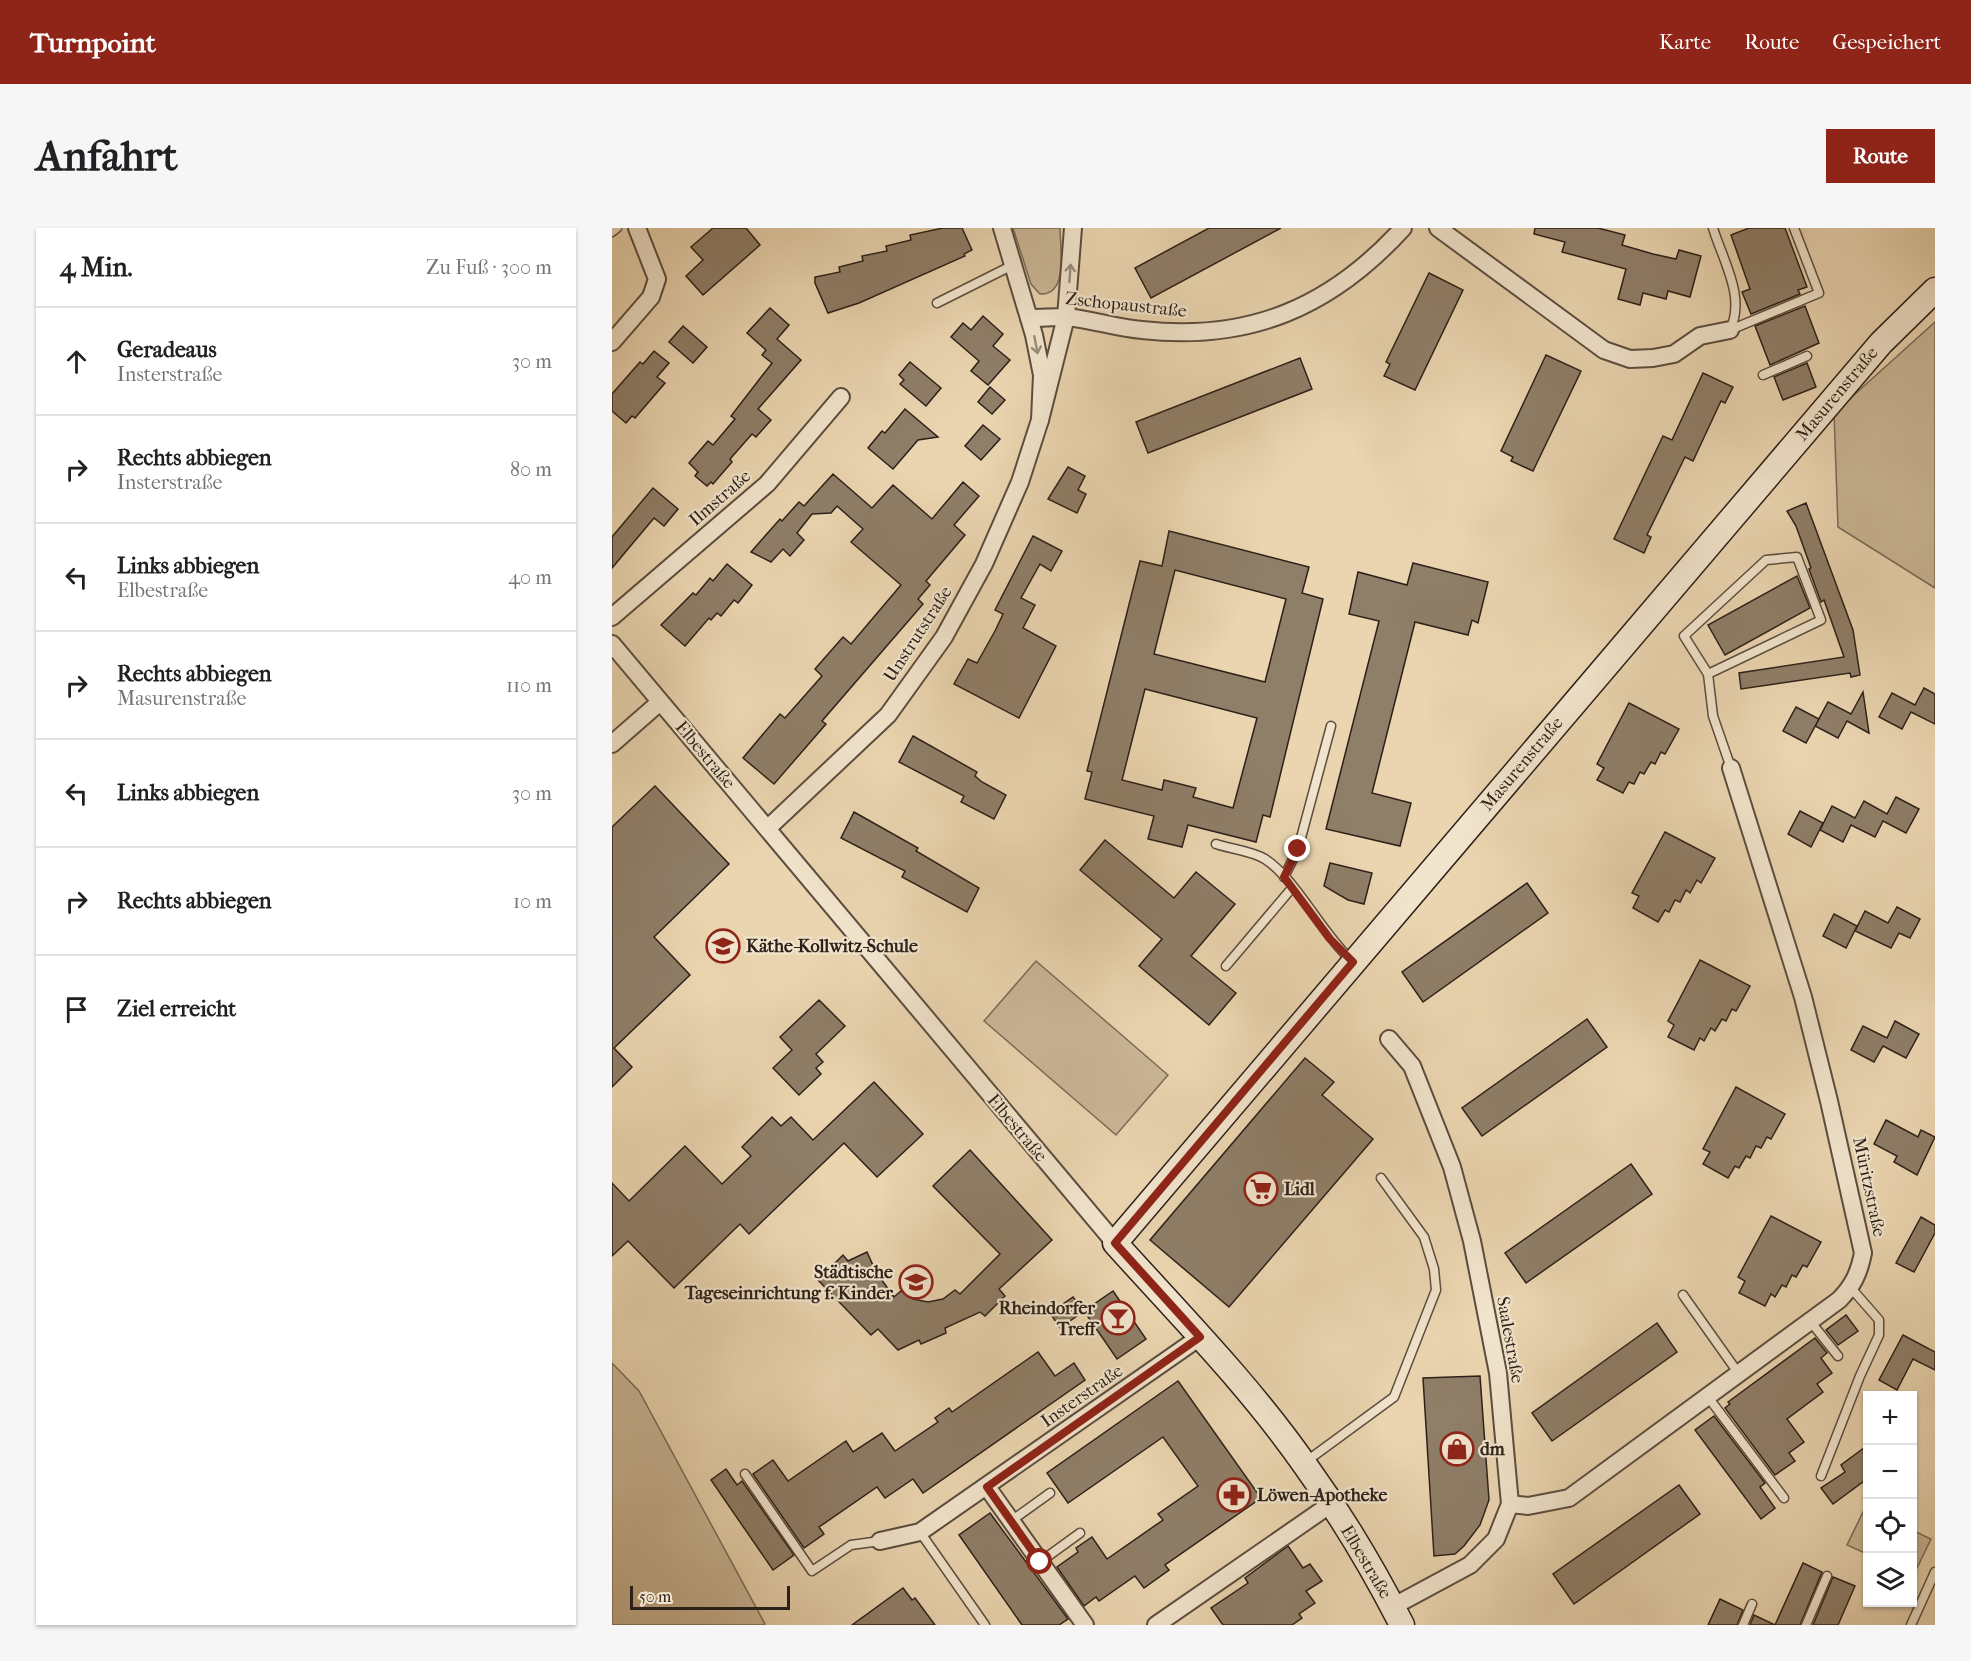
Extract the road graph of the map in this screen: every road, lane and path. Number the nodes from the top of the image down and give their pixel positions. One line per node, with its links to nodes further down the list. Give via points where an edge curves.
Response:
1 (617, 228): 9 (lane)
2 (637, 228): 16 (street, via 657,279 651,297)
3 (1002, 228): 10 (street, Unstrutstraße)
4 (1403, 228): 13 (street, Zschopaustraße, via 1378,255 1304,308 1262,322 1214,332 1175,332 1143,331)
5 (1438, 228): 15 (street, via 1604,350 1621,356 1630,359 1674,354 1701,336)
6 (1713, 228): 15 (lane, via 1733,280 1737,317)
7 (1794, 228): 15 (lane, via 1819,293)
8 (1075, 229): 13 (street, Unstrutstraße, one-way to 8)
9 (612, 232)
10 (1014, 265): 12 (lane); 14 (street, Unstrutstraße)
11 (1935, 290): 32 (main road, Masurenstraße, via 1881,343)
12 (937, 303)
13 (1066, 317): 14 (street, Zschopaustraße); 20 (street, Unstrutstraße)
14 (1029, 318): 20 (street, Unstrutstraße, one-way to 20, via 1042,375)
15 (1730, 330)
16 (612, 342)
17 (1807, 356): 18 (lane)
18 (1762, 375)
19 (841, 398): 21 (street, Ilmstraße, via 767,484)
20 (1040, 420): 28 (street, Unstrutstraße, via 1020,482 984,564 944,637 888,715)
21 (612, 617)
22 (612, 644): 24 (street, Elbestraße)
23 (1708, 674): 23 (lane, via 1684,636 1766,560 1797,557 1821,620); 27 (lane, via 1713,716)
24 (660, 702): 26 (street); 28 (street, Elbestraße)
25 (1331, 726): 30 (lane, via 1298,849)
26 (612, 744)
27 (1731, 768): 37 (street, Müritzstraße, via 1803,997 1852,1197 1863,1253)
28 (768, 828): 36 (street, Elbestraße)
29 (1216, 844): 30 (lane, via 1262,858)
30 (1284, 877): 31 (lane)
31 (1292, 888): 32 (lane, via 1330,939); 33 (lane)
32 (1353, 962): 36 (main road, Masurenstraße)
33 (1226, 966)
34 (1389, 1039): 51 (street, Saalestraße, via 1412,1066 1452,1167 1472,1241 1497,1373)
35 (1381, 1178): 44 (lane, via 1424,1237 1436,1290 1394,1397)
36 (1115, 1243): 40 (main road, Elbestraße)
37 (1851, 1288): 39 (street); 46 (lane, via 1879,1320 1879,1335)
38 (1683, 1295): 42 (lane)
39 (1810, 1321): 41 (lane); 42 (street)
40 (1200, 1337): 44 (main road, Elbestraße); 47 (street, Insterstraße)
41 (1838, 1356)
42 (1739, 1374): 43 (street)
43 (1708, 1396): 49 (lane); 51 (street, via 1569,1498 1528,1506)
44 (1304, 1463): 50 (main road, Elbestraße)
45 (745, 1474): 55 (lane, via 812,1571 851,1545)
46 (1821, 1476)
47 (987, 1487): 52 (street); 53 (street, Insterstraße)
48 (1050, 1493): 52 (lane)
49 (1784, 1498)
50 (1331, 1504): 60 (main road, Elbestraße); 63 (street)
51 (1510, 1504): 60 (street, Saalestraße, via 1496,1539 1470,1565)
52 (1011, 1521): 56 (street)
53 (920, 1532): 55 (street, Insterstraße); 61 (lane)
54 (1080, 1533): 56 (lane)
55 (880, 1541)
56 (1040, 1562): 62 (street)
57 (1935, 1572): 66 (lane)
58 (1827, 1576): 65 (lane)
59 (1752, 1604): 64 (lane)
60 (1399, 1620)
61 (985, 1625)
62 (1085, 1625)
63 (1156, 1625)
64 (1743, 1625)
65 (1806, 1625)
66 (1911, 1625)

